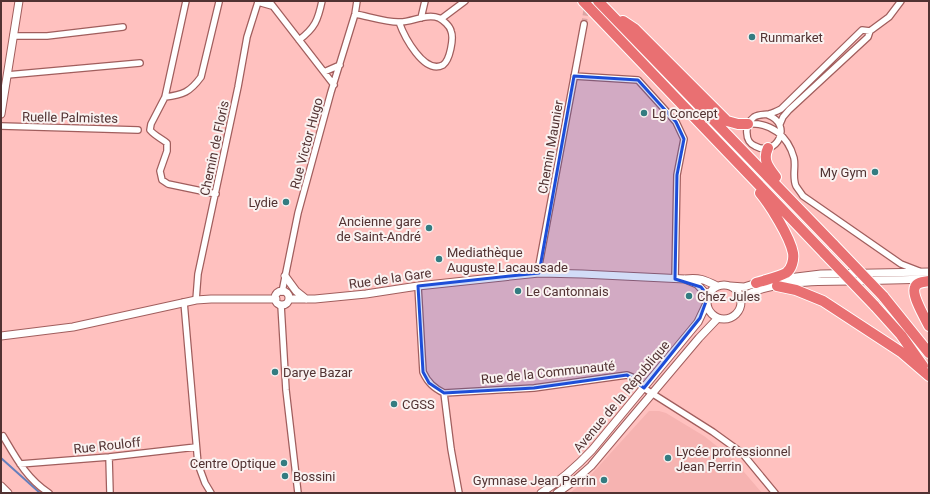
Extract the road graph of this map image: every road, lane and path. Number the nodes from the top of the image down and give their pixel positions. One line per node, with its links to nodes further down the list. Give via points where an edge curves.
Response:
1 (19, 1): 21 (main road)
2 (186, 1): 30 (street)
3 (258, 1): 12 (street); 40 (street, Chemin de Floris, via 247,36)
4 (322, 1): 22 (street, via 314,26)
5 (357, 1): 14 (street, Rue Victor Hugo)
6 (425, 1): 15 (street)
7 (465, 1): 16 (street)
8 (583, 1): 36 (highway)
9 (598, 1): 13 (highway)
10 (901, 1): 20 (street, via 889,16)
11 (219, 2): 30 (street, via 201,77 187,92)
12 (270, 3): 22 (street)
13 (606, 9): 33 (highway, via 635,29 727,121); 41 (highway)
14 (355, 14): 17 (street); 24 (street, Rue Victor Hugo)
15 (421, 18): 16 (street); 17 (street)
16 (441, 19): 17 (street, via 451,30 452,37 448,59 438,66 420,60)
17 (399, 22)
18 (584, 24): 27 (street, Chemin Maunier)
19 (123, 27): 21 (street, via 47,36)
20 (870, 31): 32 (street, via 862,30 780,109); 34 (street, via 868,37 789,110)
21 (13, 36): 26 (main road)
22 (299, 40): 25 (street)
23 (140, 63): 26 (street)
24 (340, 65): 25 (street); 28 (street, Rue Victor Hugo)
25 (324, 72): 28 (street)
26 (7, 75): 29 (main road)
27 (574, 76): 43 (street, Chemin Maunier); 45 (street, via 638,80 676,122 684,139 677,175)
28 (334, 85): 44 (street, Rue Victor Hugo, via 298,213)
29 (2, 97): 31 (main road)
30 (165, 97): 40 (street, via 150,130 154,136 166,143 160,171 162,180 168,184)
31 (1, 114)
32 (768, 115): 33 (street, via 758,115); 34 (street)
33 (748, 124): 38 (street, via 766,125); 39 (street, via 747,135 752,145 757,148)
34 (780, 124): 38 (street)
35 (1, 126): 37 (street, Ruelle Palmistes)
36 (705, 129): 48 (highway, via 763,196 790,243 793,253 792,264 786,273); 65 (highway, bridge, via 874,305 901,335)
37 (138, 130)
38 (781, 135): 39 (street, via 776,144); 42 (street, via 790,147 794,159 794,179 803,196 901,264)
39 (768, 148): 41 (highway, via 765,161 769,168)
40 (216, 194): 57 (street, Chemin de Floris, via 198,274)
41 (814, 224): 64 (highway, bridge, via 883,296)
42 (926, 272): 48 (main road, via 810,275)
43 (539, 274): 45 (main road, Rue de la Gare); 49 (main road, Rue de la Gare)
44 (285, 276): 53 (street, Rue Victor Hugo); 56 (main road)
45 (675, 279): 46 (main road, Rue de la Gare)
46 (685, 279): 50 (main road, Rue de la Gare, via 704,280); 58 (main road, via 697,284)
47 (929, 280): 52 (main road, via 823,282); 62 (highway, via 918,284 914,291)
48 (756, 283): 51 (main road)
49 (418, 286): 56 (main road, Rue de la Gare); 67 (street, via 423,372 435,388)
50 (717, 286): 51 (main road); 58 (main road)
51 (730, 286): 54 (main road, via 737,291)
52 (777, 286): 54 (main road); 65 (highway, via 796,290 822,301 901,352)
53 (282, 292): 55 (main road, via 287,294); 60 (main road, via 278,294)
54 (740, 298): 61 (main road, via 740,306 733,316 726,319)
55 (289, 299): 56 (main road, Rue de la Gare); 60 (main road, via 287,303)
56 (306, 299)
57 (196, 300): 59 (main road); 60 (main road)
58 (707, 300): 61 (main road, via 709,311); 66 (main road, Avenue de la République, via 698,322)
59 (184, 302): 63 (main road, via 73,327); 70 (street)
60 (278, 302): 78 (street)
61 (718, 318): 68 (main road, Avenue de la République)
62 (929, 326)
63 (1, 336)
64 (929, 353)
65 (929, 375)
66 (644, 388): 67 (street, Rue de la Communauté, via 627,375 534,388); 68 (street, Rue de la Communauté); 80 (main road, Avenue de la République, via 592,450 561,480)
67 (444, 393): 79 (street)
68 (653, 393): 81 (main road, Avenue de la République, via 590,466); 82 (street, Rue de la Communauté, via 742,453)
69 (3, 436): 72 (street)
70 (196, 447): 71 (street, Rue Rouloff); 77 (street, via 204,483)
71 (109, 457): 72 (street, Rue Rouloff); 76 (street)
72 (20, 464): 75 (street, via 33,481)
73 (1, 486): 74 (main road)
74 (8, 493)
75 (49, 493)
76 (110, 493)
77 (211, 493)
78 (298, 493)
79 (459, 493)
80 (540, 493)
81 (557, 493)
82 (775, 493)

